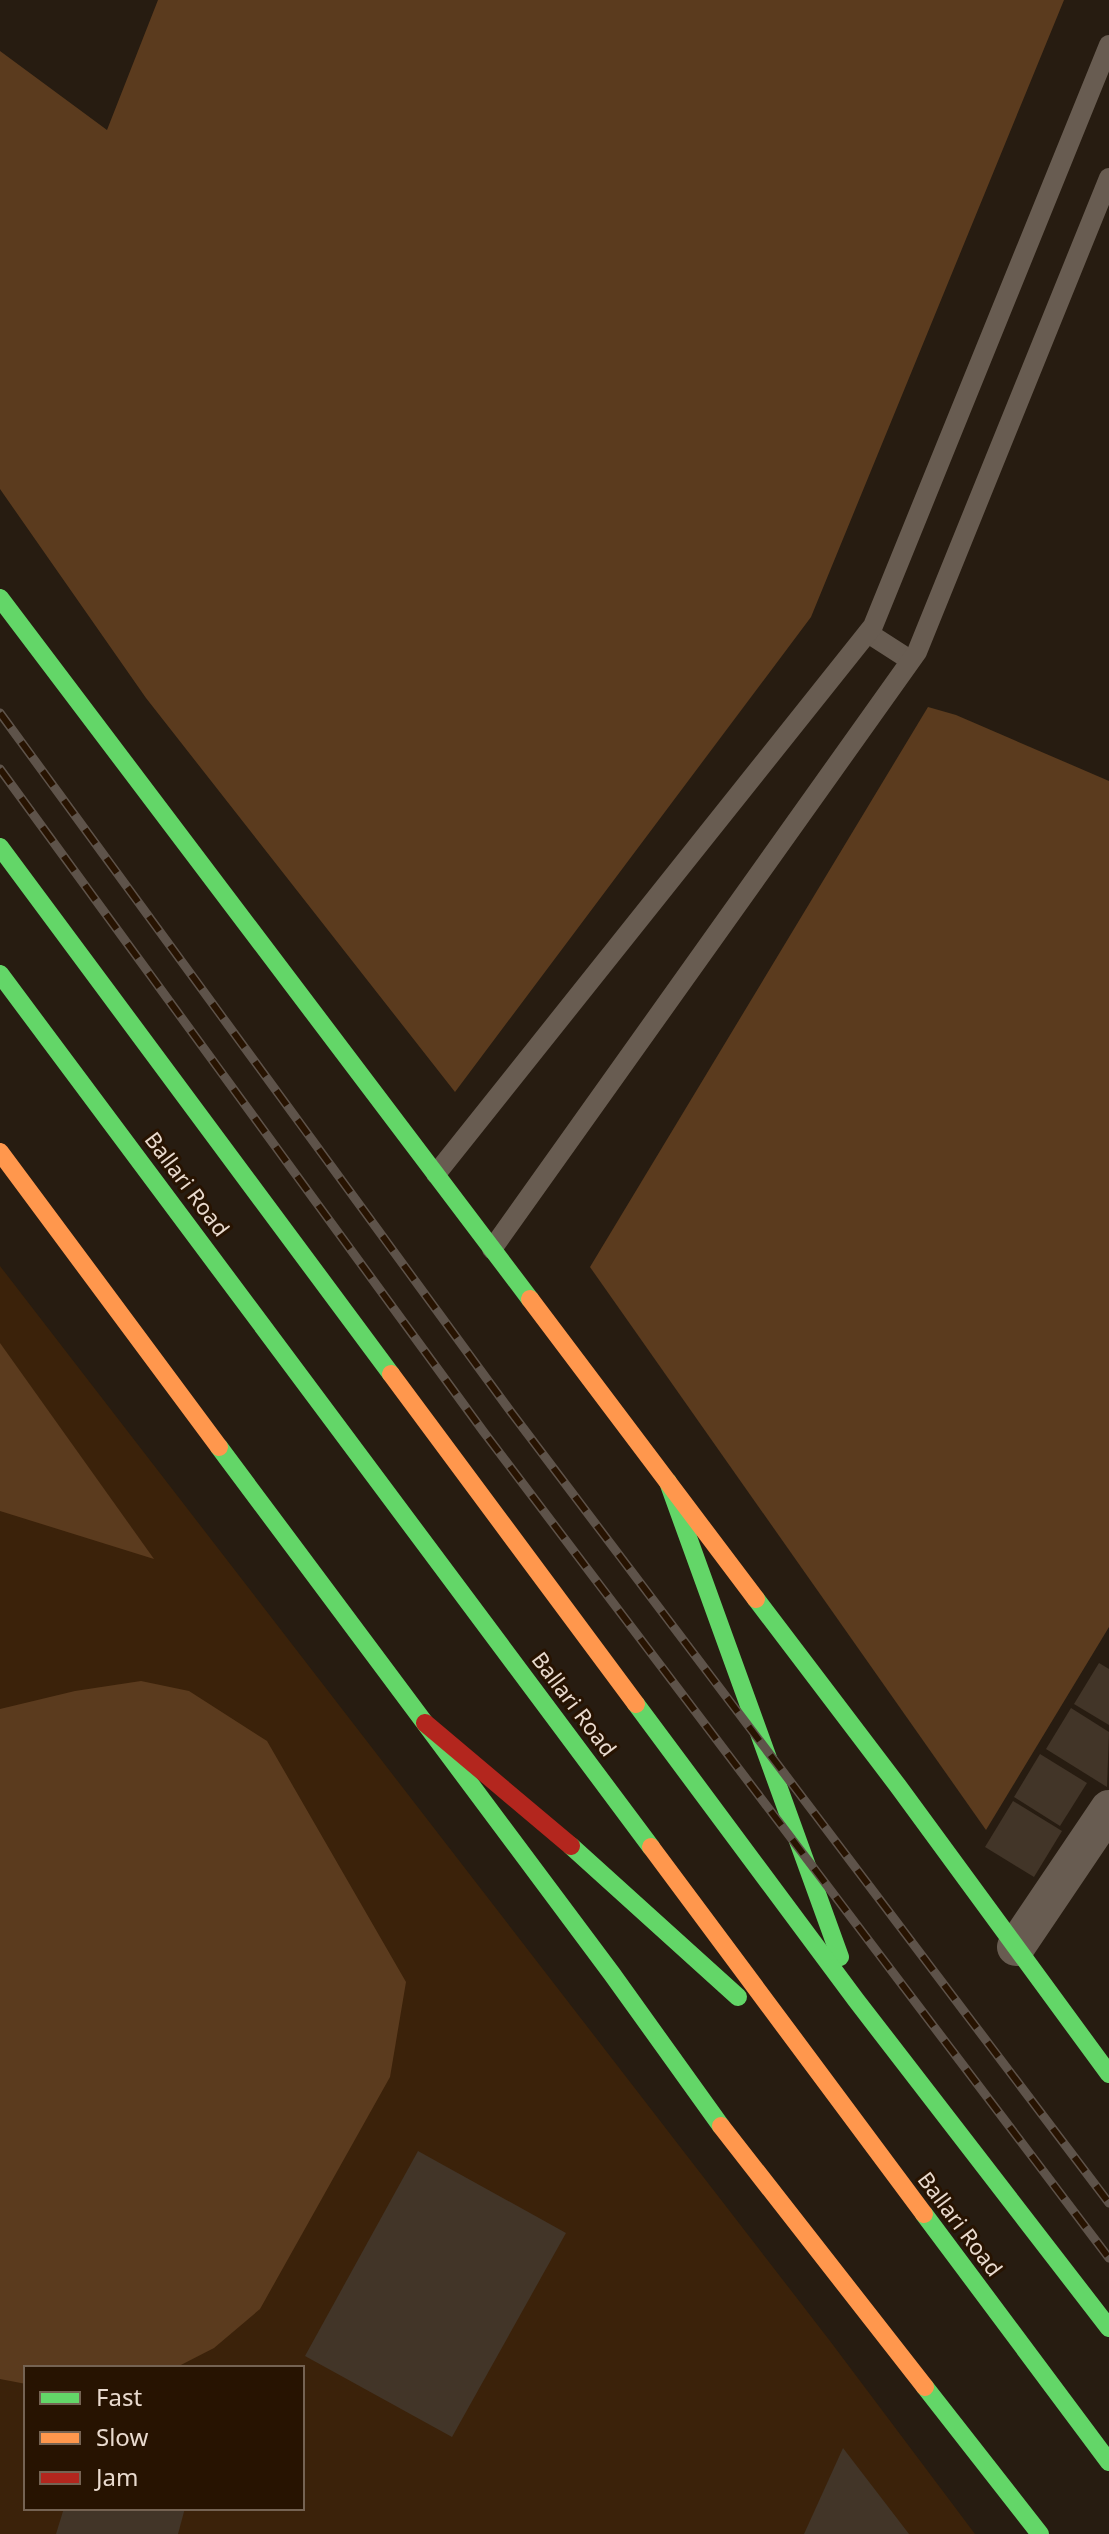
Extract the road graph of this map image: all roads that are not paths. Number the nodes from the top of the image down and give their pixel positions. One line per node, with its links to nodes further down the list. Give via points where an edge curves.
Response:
1 (1109, 45): 4 (lane)
2 (1109, 178): 5 (lane)
3 (0, 598): 9 (main road)
4 (868, 633): 5 (lane); 9 (lane)
5 (910, 660): 10 (lane)
6 (0, 847): 15 (main road)
7 (0, 974): 16 (main road, Ballari Road)
8 (0, 1152): 12 (main road)
9 (436, 1174): 10 (main road)
10 (492, 1249): 11 (main road)
11 (668, 1482): 14 (main road); 15 (main road)
12 (425, 1723): 16 (main road, via 567,1842); 20 (main road, via 730,2139)
13 (1109, 1809): 14 (street)
14 (1016, 1947): 17 (main road)
15 (856, 2000): 18 (main road)
16 (813, 2066): 19 (main road, Ballari Road)
17 (1109, 2074)
18 (1109, 2328)
19 (1109, 2462)
20 (1040, 2534)

